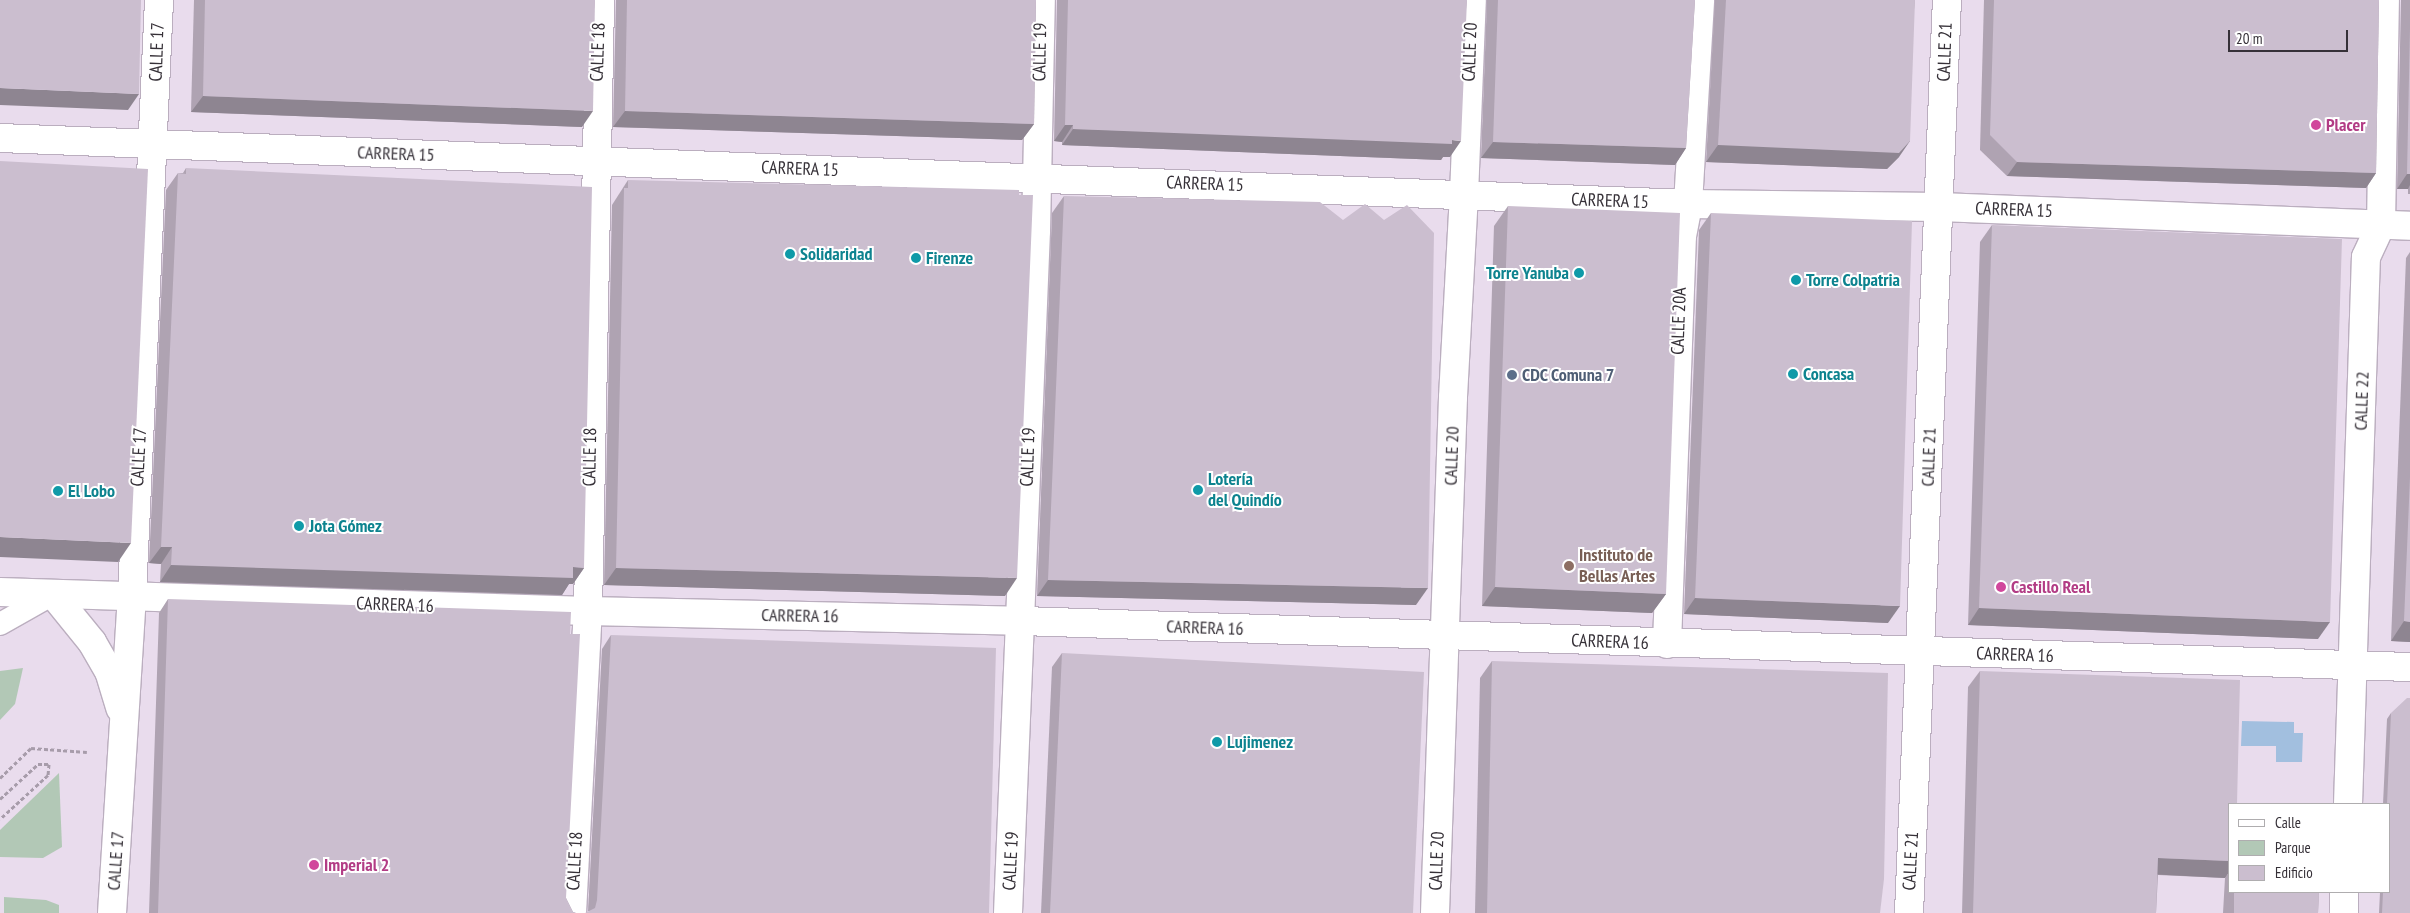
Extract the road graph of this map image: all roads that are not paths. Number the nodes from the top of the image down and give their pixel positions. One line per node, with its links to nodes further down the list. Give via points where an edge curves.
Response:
1 (159, 0): 9 (street, CALLE 17)
2 (600, 0): 10 (street, CALLE 18)
3 (1040, 0): 11 (street, CALLE 19)
4 (1472, 0): 12 (street, CALLE 20)
5 (1700, 0): 13 (street, CALLE 20A)
6 (1947, 0): 14 (street, CALLE 21)
7 (2385, 0): 15 (street, CALLE 22)
8 (0, 138): 9 (street, CARRERA 15)
9 (153, 145): 10 (street, CARRERA 15); 19 (street, CALLE 17)
10 (595, 162): 11 (street, CARRERA 15); 20 (street, CALLE 18)
11 (1038, 177): 12 (street, CARRERA 15); 21 (street, CALLE 19)
12 (1464, 195): 13 (street, CARRERA 15); 23 (street, CALLE 20, via 1453,397)
13 (1688, 204): 14 (street, CARRERA 15); 24 (street, CALLE 20A, via 1682,236)
14 (1940, 207): 15 (street, CARRERA 15); 25 (street, CALLE 21)
15 (2381, 225): 16 (street, CARRERA 15); 26 (street, CALLE 22, via 2366,257)
16 (2410, 226)
17 (0, 592): 18 (street, CARRERA 16)
18 (53, 594): 19 (street, CARRERA 16); 22 (lane); 28 (street, via 92,642 109,671)
19 (132, 595): 20 (street, CARRERA 16); 28 (street, CALLE 17)
20 (588, 612): 21 (street, CARRERA 16); 32 (street, CALLE 18)
21 (1022, 621): 23 (street, CARRERA 16); 33 (street, CALLE 19)
22 (0, 624)
23 (1446, 637): 24 (street, CARRERA 16); 34 (street, CALLE 20)
24 (1667, 644): 25 (street, CARRERA 16)
25 (1921, 652): 26 (street, CARRERA 16); 35 (street, CALLE 21)
26 (2353, 665): 27 (street, CARRERA 16); 29 (street, CALLE 22)
27 (2410, 668)
28 (125, 722): 31 (street, CALLE 17)
29 (2348, 803)
30 (2344, 893): 36 (street)
31 (112, 913)
32 (572, 913)
33 (1008, 913)
34 (1435, 913)
35 (1909, 913)
36 (2344, 913)

